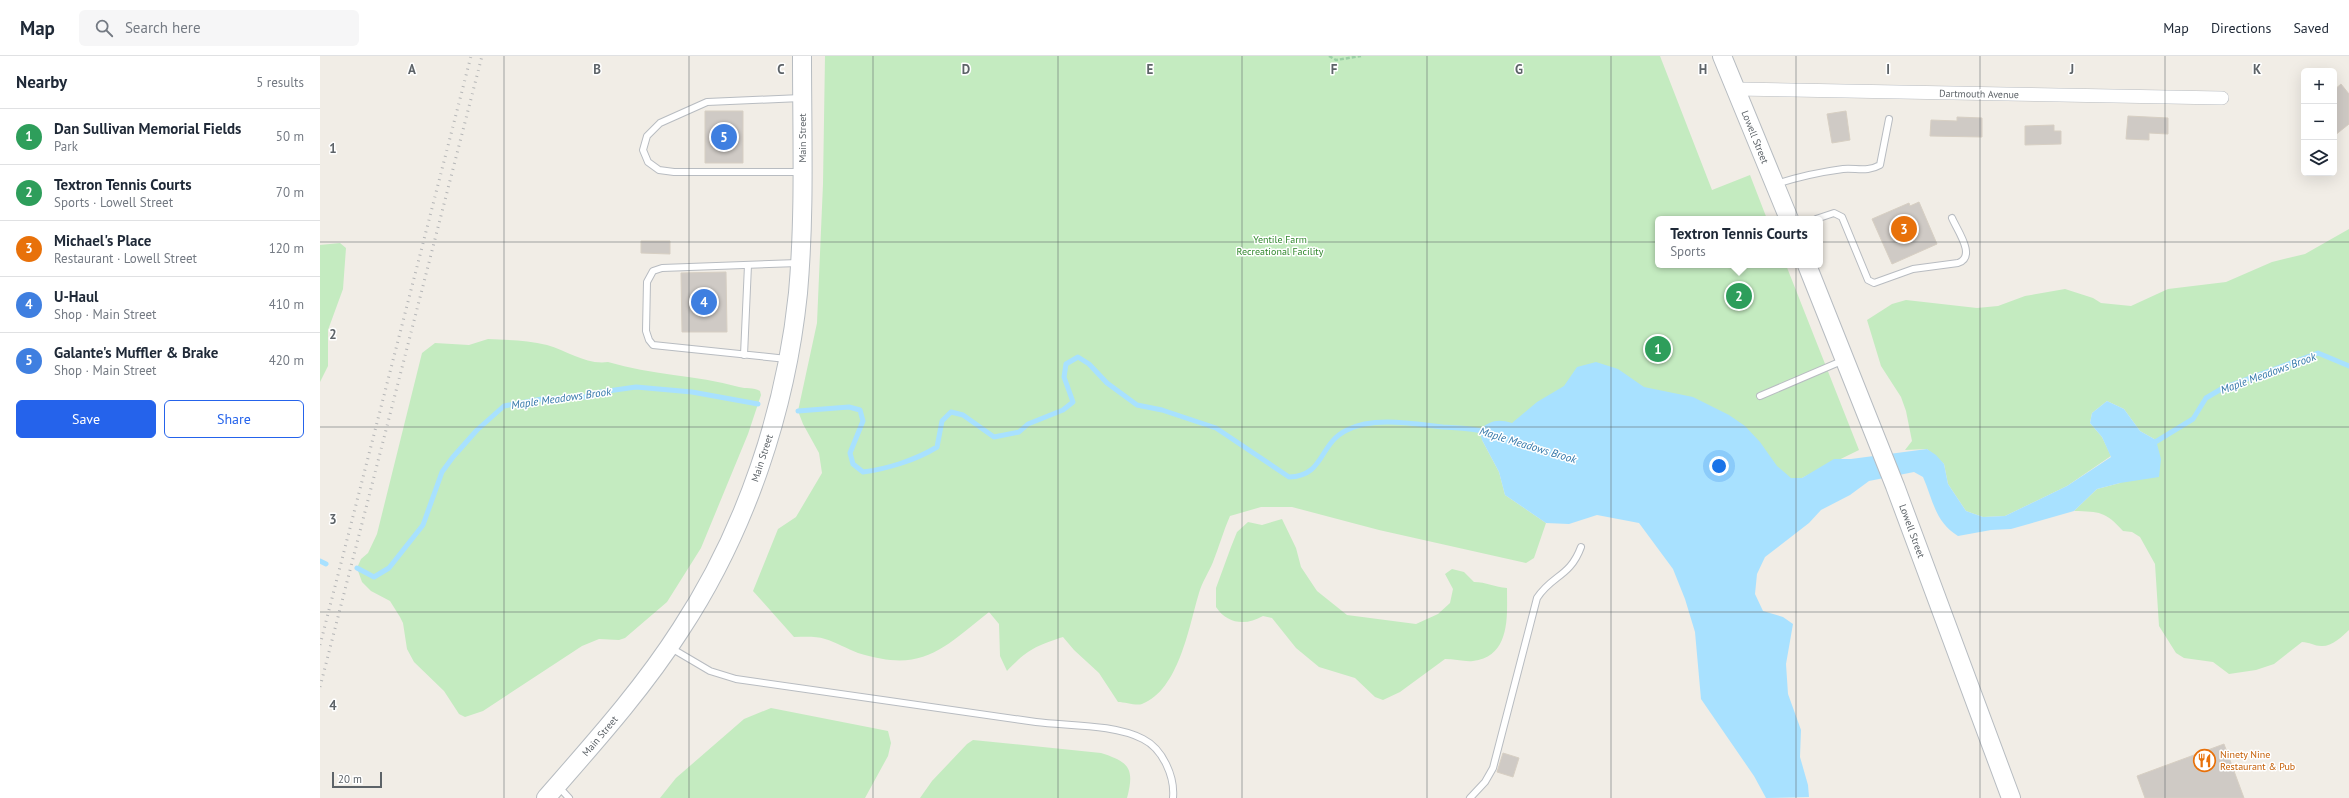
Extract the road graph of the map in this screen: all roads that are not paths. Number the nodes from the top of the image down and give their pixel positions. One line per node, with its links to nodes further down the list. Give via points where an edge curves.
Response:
1 (802, 56): 4 (main road, Main Street)
2 (1722, 56): 3 (main road, Lowell Street)
3 (1736, 89): 5 (street, Dartmouth Avenue); 8 (main road, Lowell Street)
4 (802, 98): 7 (main road, Main Street); 7 (lane, via 707,102 660,123 647,136 643,150 648,162 659,170)
5 (2222, 98)
6 (1889, 119): 8 (lane, via 1880,165 1872,170 1845,169 1803,175)
7 (802, 172): 12 (main road, Main Street)
8 (1774, 184): 9 (main road, Lowell Street)
9 (1788, 216)
10 (1823, 217): 11 (lane, via 1834,213 1842,217 1868,280 1874,283 1913,269 1958,263 1963,260 1966,249)
11 (1952, 218)
12 (800, 263): 13 (lane); 16 (main road, Main Street)
13 (748, 265): 15 (lane); 15 (lane, via 659,268 651,273 647,282 646,331 651,343 659,347)
14 (1808, 268): 17 (main road, Lowell Street)
15 (744, 355): 16 (lane)
16 (788, 359): 20 (main road, Main Street, via 772,425 751,490 712,575)
17 (1846, 360): 18 (lane); 24 (main road, Lowell Street)
18 (1760, 396)
19 (1581, 547): 23 (lane, via 1571,567 1549,583 1537,598 1493,768 1485,782)
20 (669, 647): 21 (main road, Main Street); 22 (lane, via 710,671 736,679 1046,723 1120,731 1144,739 1158,751 1170,773)
21 (557, 794)
22 (1173, 798)
23 (1470, 798)
24 (2011, 798)

